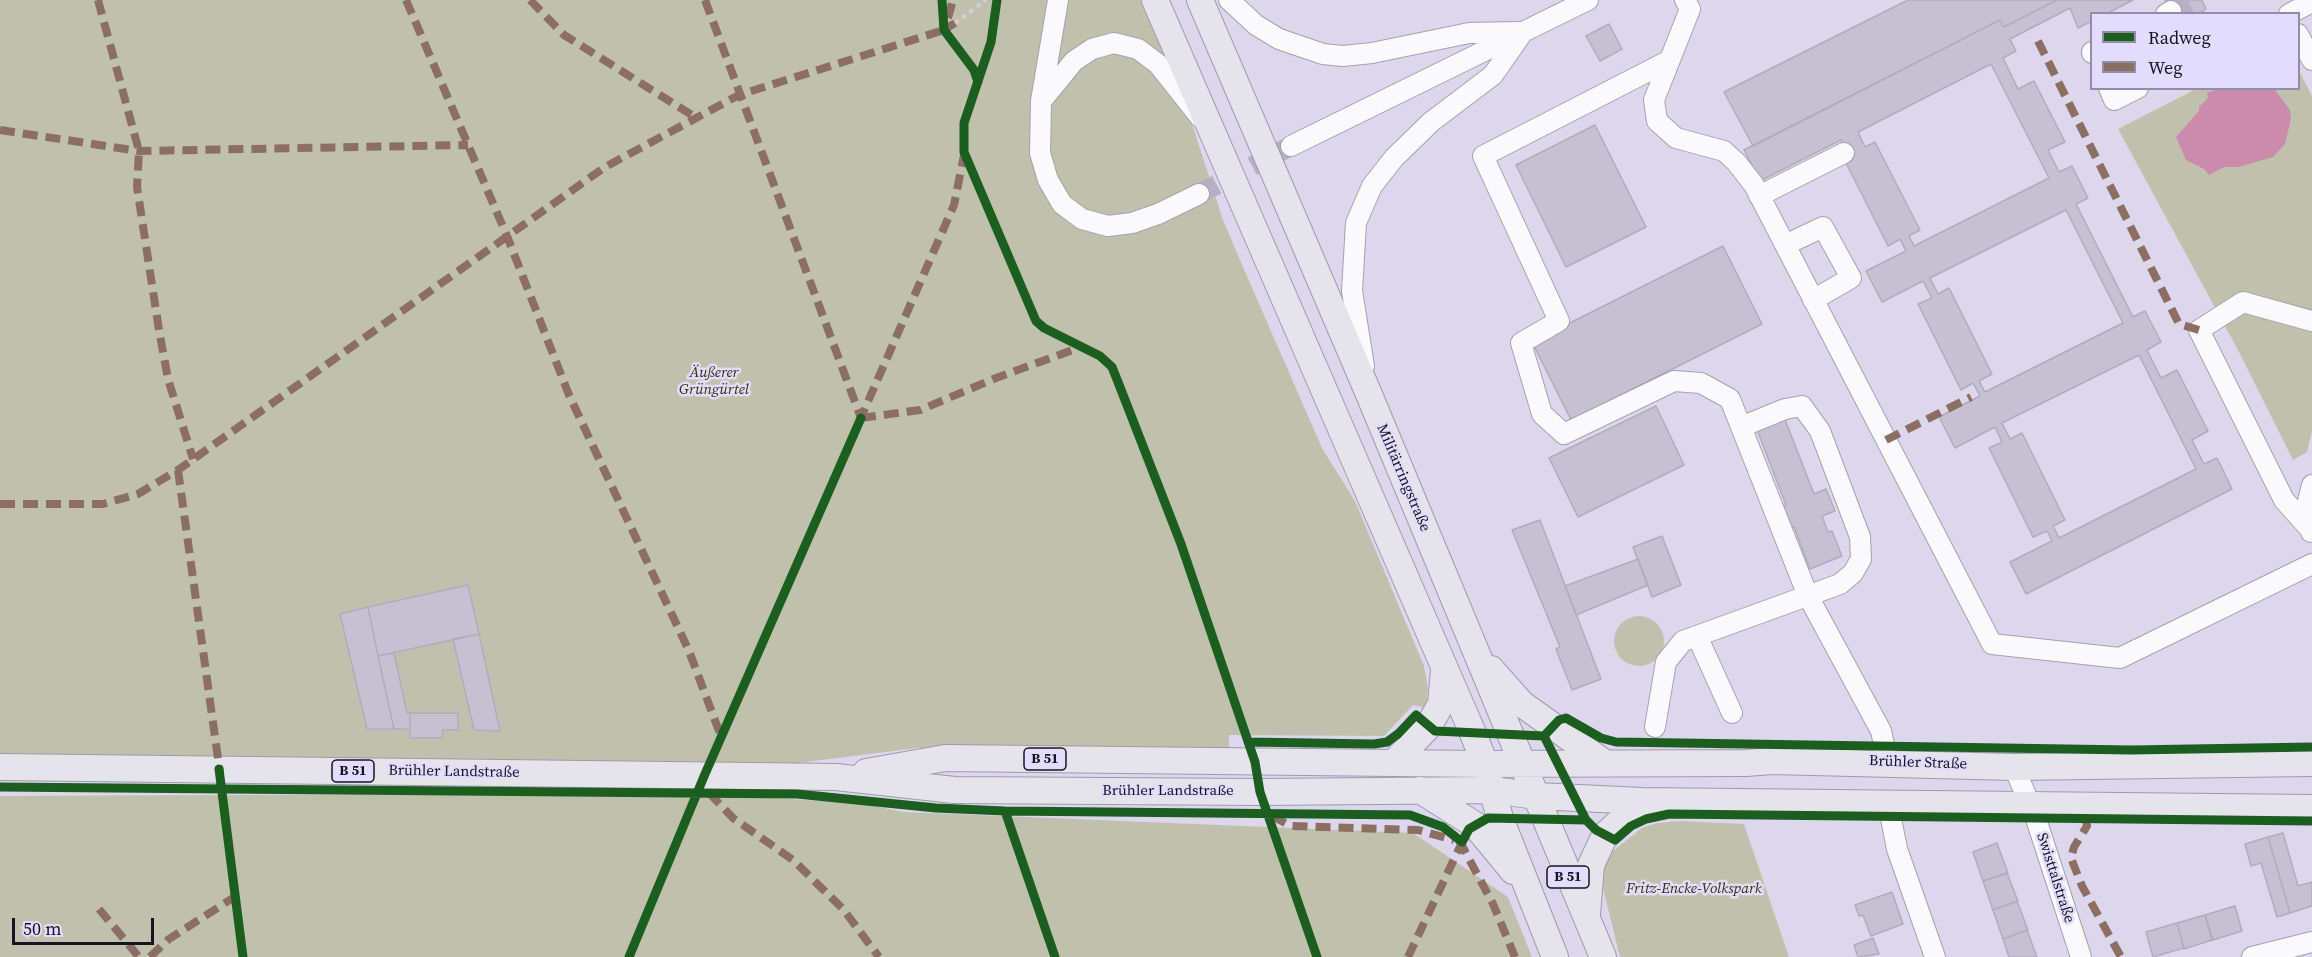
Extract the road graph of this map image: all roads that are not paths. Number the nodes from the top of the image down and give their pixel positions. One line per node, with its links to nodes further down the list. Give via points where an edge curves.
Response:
1 (1058, 0): 15 (street)
2 (1155, 0): 16 (main road)
3 (1200, 0): 24 (main road, Militärringstraße)
4 (1229, 0): 9 (street, via 1256,25 1279,39 1323,54 1372,53 1469,33)
5 (1588, 0): 9 (street)
6 (1685, 0): 11 (street, via 1690,9)
7 (2312, 2): 8 (street)
8 (2293, 12)
9 (1523, 32): 17 (street); 24 (street, via 1492,75 1431,122 1394,158 1372,186 1356,223 1352,291)
10 (2300, 38): 12 (street)
11 (1670, 60): 20 (street, via 1654,100 1657,121 1676,138 1724,151); 25 (street, via 1484,156 1559,321 1521,343 1542,414 1564,434 1674,381 1701,383 1730,399)
12 (2312, 60)
13 (2110, 90): 14 (street, via 2114,100)
14 (2134, 90)
15 (1041, 101): 16 (street, via 1074,61 1114,43 1138,49 1158,64); 19 (street, via 1040,153 1048,180 1062,204 1082,219 1108,226 1132,223)
16 (1208, 126): 32 (main road)
17 (1291, 146)
18 (1844, 153): 20 (street)
19 (1199, 194)
20 (1759, 196): 21 (street)
21 (1785, 245): 22 (street); 22 (street, via 1823,227 1851,278)
22 (1813, 300): 28 (street, via 1992,644 2120,658)
23 (2312, 321): 27 (street, via 2243,302 2199,330 2284,500)
24 (1368, 392): 31 (main road, Militärringstraße)
25 (1741, 428): 29 (street); 29 (street, via 1802,405 1820,431 1860,537 1861,559 1840,584)
26 (2312, 485): 27 (street, via 2308,501)
27 (2311, 531)
28 (2312, 564)
29 (1808, 596): 30 (street); 37 (street, via 1881,731)
30 (1697, 636): 33 (street); 34 (street, via 1683,641 1666,662)
31 (1476, 653): 36 (main road, Militärringstraße); 40 (main road, via 1522,704)
32 (1445, 666): 35 (main road, via 1441,704 1428,727); 39 (main road)
33 (1732, 713)
34 (1655, 727)
35 (1395, 761): 39 (main road, Brühler Landstraße / B 51); 43 (main road, Brühler Landstraße / B 51, via 945,758)
36 (1524, 762): 39 (main road, Brühler Landstraße / B 51); 40 (main road, Brühler Straße); 46 (main road, Militärringstraße / B 51)
37 (1888, 762): 40 (main road, Brühler Straße); 42 (main road, Brühler Straße); 48 (main road)
38 (2312, 763): 42 (main road, Brühler Straße)
39 (1485, 764): 45 (main road, B 51)
40 (1606, 764)
41 (0, 767): 43 (main road, Brühler Landstraße / B 51)
42 (2014, 767): 49 (street, Swisttalstraße)
43 (836, 777): 44 (main road, Brühler Landstraße / B 51, via 954,789)
44 (1419, 790): 45 (main road, Brühler Landstraße / B 51); 51 (main road, B 51, via 1475,825)
45 (1493, 790): 46 (main road, Brühler Landstraße / B 51); 51 (main road, B 51)
46 (1536, 796): 47 (main road); 52 (main road, Militärringstraße / B 51)
47 (1642, 801): 48 (main road); 52 (main road, B 51, via 1605,835 1591,865)
48 (1887, 803): 49 (main road); 56 (street, via 1897,849)
49 (2029, 806): 50 (main road); 57 (street, Swisttalstraße)
50 (2312, 808)
51 (1529, 891): 54 (main road, B 51)
52 (1586, 919): 55 (main road, Militärringstraße / B 51)
53 (2312, 942): 58 (street)
54 (1555, 957)
55 (1603, 957)
56 (1935, 957)
57 (2082, 957)
58 (2252, 957)

